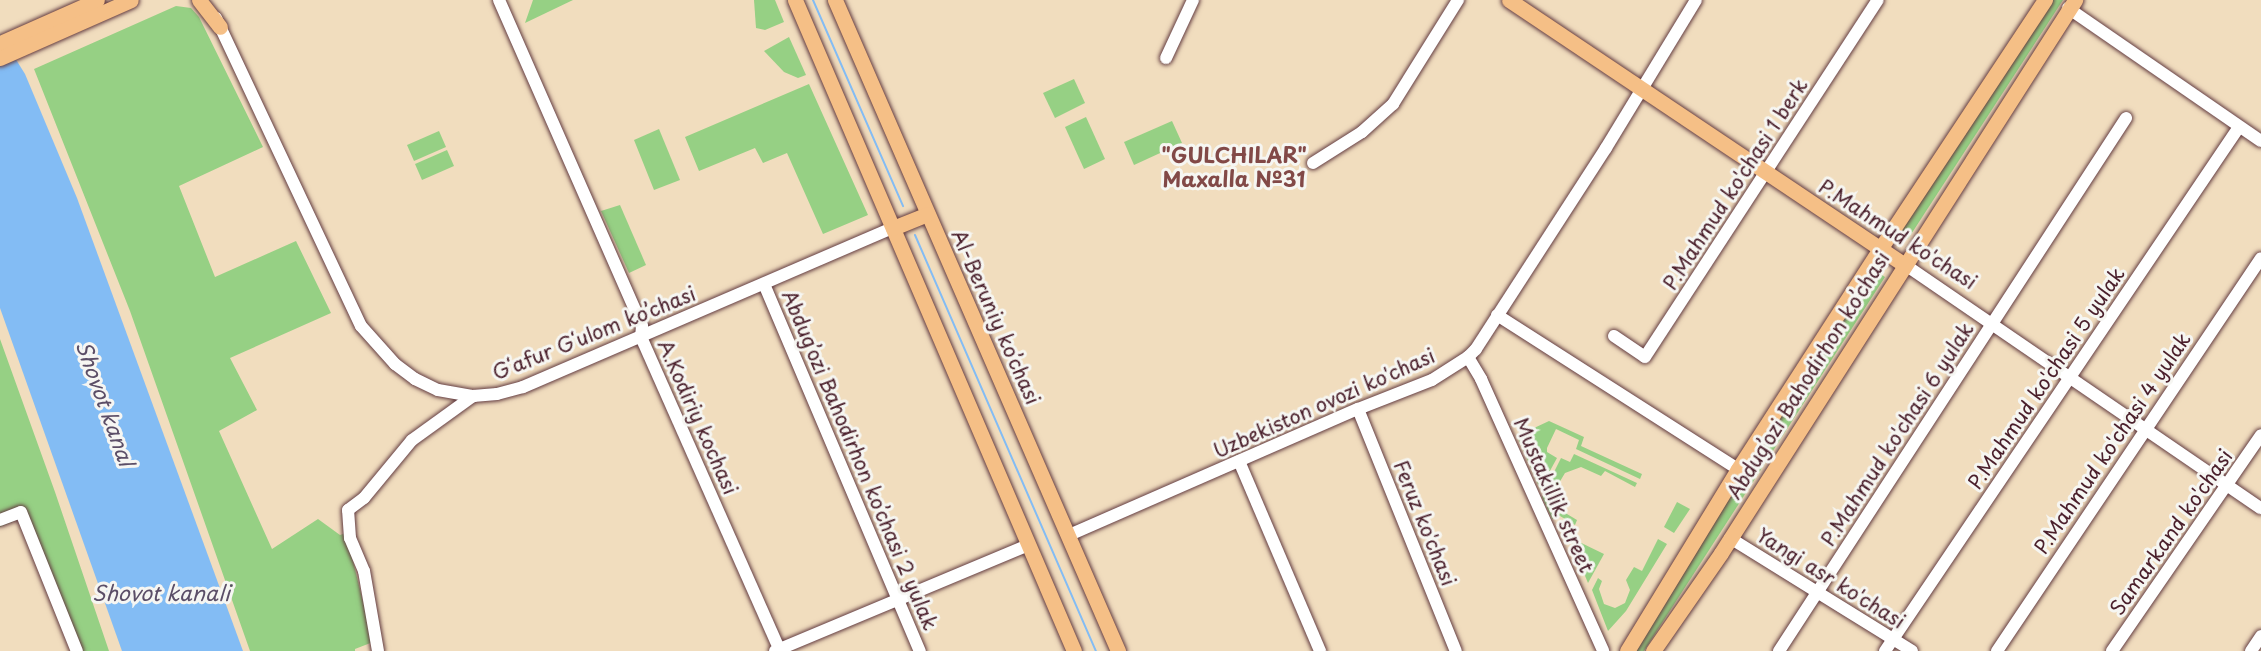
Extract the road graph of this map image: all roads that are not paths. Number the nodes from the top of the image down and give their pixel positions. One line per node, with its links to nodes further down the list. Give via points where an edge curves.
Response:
1 (97, 0): 16 (main road)
2 (131, 0): 16 (main road)
3 (199, 0): 15 (main road)
4 (208, 0): 15 (street, Gʻafur Gʻulom ko’chasi)
5 (499, 0): 35 (street, A.Kodiriy kochasi, via 642,326)
6 (795, 0): 27 (main road)
7 (836, 0): 26 (main road, Al-Beruniy ko’chasi)
8 (1193, 0): 19 (street)
9 (1458, 0): 24 (street, via 1393,104 1362,132)
10 (1509, 0): 20 (main road, P.Mahmud ko'chasi)
11 (1696, 0): 20 (street, Uzbekiston ovozi ko'chasi)
12 (1878, 0): 25 (street, P.Mahmud ko'chasi 1 berk)
13 (2045, 0): 28 (main road, Abdug’ozi Bahodirhon ko’chasi)
14 (2072, 4): 22 (street); 30 (main road, Abdug’ozi Bahodirhon ko’chasi)
15 (220, 27): 38 (street, Gʻafur Gʻulom ko’chasi, via 361,326 382,352 415,379 438,390)
16 (27, 38): 17 (main road); 18 (main road)
17 (0, 43)
18 (0, 58)
19 (1166, 58)
20 (1639, 95): 25 (main road, P.Mahmud ko'chasi); 32 (street, Uzbekiston ovozi ko'chasi)
21 (2126, 118): 33 (street, P.Mahmud ko'chasi 6 yulak)
22 (2239, 127): 23 (street); 37 (street, P.Mahmud ko'chasi 5 yulak)
23 (2261, 141)
24 (1313, 163)
25 (1766, 172): 28 (main road, P.Mahmud ko'chasi); 34 (street, P.Mahmud ko'chasi 1 berk, via 1645,357)
26 (927, 214): 27 (main road); 47 (main road, Al-Beruniy ko’chasi)
27 (893, 228): 31 (street, Gʻafur Gʻulom ko’chasi); 49 (main road)
28 (1880, 249): 30 (main road, P.Mahmud ko'chasi); 43 (main road, Abdug’ozi Bahodirhon ko’chasi)
29 (2261, 258): 40 (street, P.Mahmud ko'chasi 4 yulak)
30 (1904, 264): 33 (street, P.Mahmud ko'chasi); 48 (main road, Abdug’ozi Bahodirhon ko’chasi)
31 (764, 284): 35 (street, Gʻafur Gʻulom ko’chasi); 51 (street, Abdug’ozi Bahodirhon ko’chasi 2 yulak)
32 (1497, 315): 36 (street, Uzbekiston ovozi ko'chasi); 43 (street, Abdug’ozi Bahodirhon ko’chasi)
33 (1993, 322): 37 (street, P.Mahmud ko'chasi); 50 (street, P.Mahmud ko'chasi 6 yulak)
34 (1614, 336)
35 (641, 337): 38 (street, Gʻafur Gʻulom ko’chasi, via 523,387); 54 (street, A.Kodiriy kochasi)
36 (1468, 357): 39 (street, Uzbekiston ovozi ko'chasi, via 1432,380); 62 (street, Mustakillik street)
37 (2069, 378): 40 (street, P.Mahmud ko'chasi); 53 (street, P.Mahmud ko'chasi 5 yulak)
38 (473, 396): 56 (street, via 412,440 364,498 348,510 350,538 364,571)
39 (1358, 409): 42 (street, Uzbekiston ovozi ko'chasi); 61 (street, Feruz ko'chasi)
40 (2145, 427): 44 (street, P.Mahmud ko'chasi); 68 (street, P.Mahmud ko'chasi 4 yulak)
41 (2261, 435): 44 (street, Samarkand ko'chasi)
42 (1239, 461): 47 (street, Uzbekiston ovozi ko'chasi); 60 (street)
43 (1738, 469): 63 (main road, Abdug’ozi Bahodirhon ko’chasi)
44 (2228, 485): 45 (street, P.Mahmud ko'chasi); 69 (street, Samarkand ko'chasi)
45 (2261, 508)
46 (0, 520): 55 (street, via 21,512)
47 (1069, 535): 59 (main road, Al-Beruniy ko’chasi)
48 (1730, 538): 50 (street, Yangi asr ko'chasi); 64 (main road, Abdug’ozi Bahodirhon ko’chasi)
49 (1029, 545): 51 (street); 58 (main road)
50 (1818, 592): 53 (street, Yangi asr ko'chasi); 65 (street, P.Mahmud ko'chasi 6 yulak)
51 (898, 600): 54 (street); 57 (street, Abdug’ozi Bahodirhon ko’chasi 2 yulak)
52 (2261, 636): 70 (street)
53 (1893, 639): 66 (street, P.Mahmud ko'chasi 5 yulak); 67 (street, Yangi asr ko'chasi)
54 (778, 650)
55 (77, 651)
56 (378, 651)
57 (920, 651)
58 (1074, 651)
59 (1118, 651)
60 (1320, 651)
61 (1456, 651)
62 (1603, 651)
63 (1627, 651)
64 (1653, 651)
65 (1779, 651)
66 (1885, 651)
67 (1912, 651)
68 (1997, 651)
69 (2112, 651)
70 (2250, 651)

